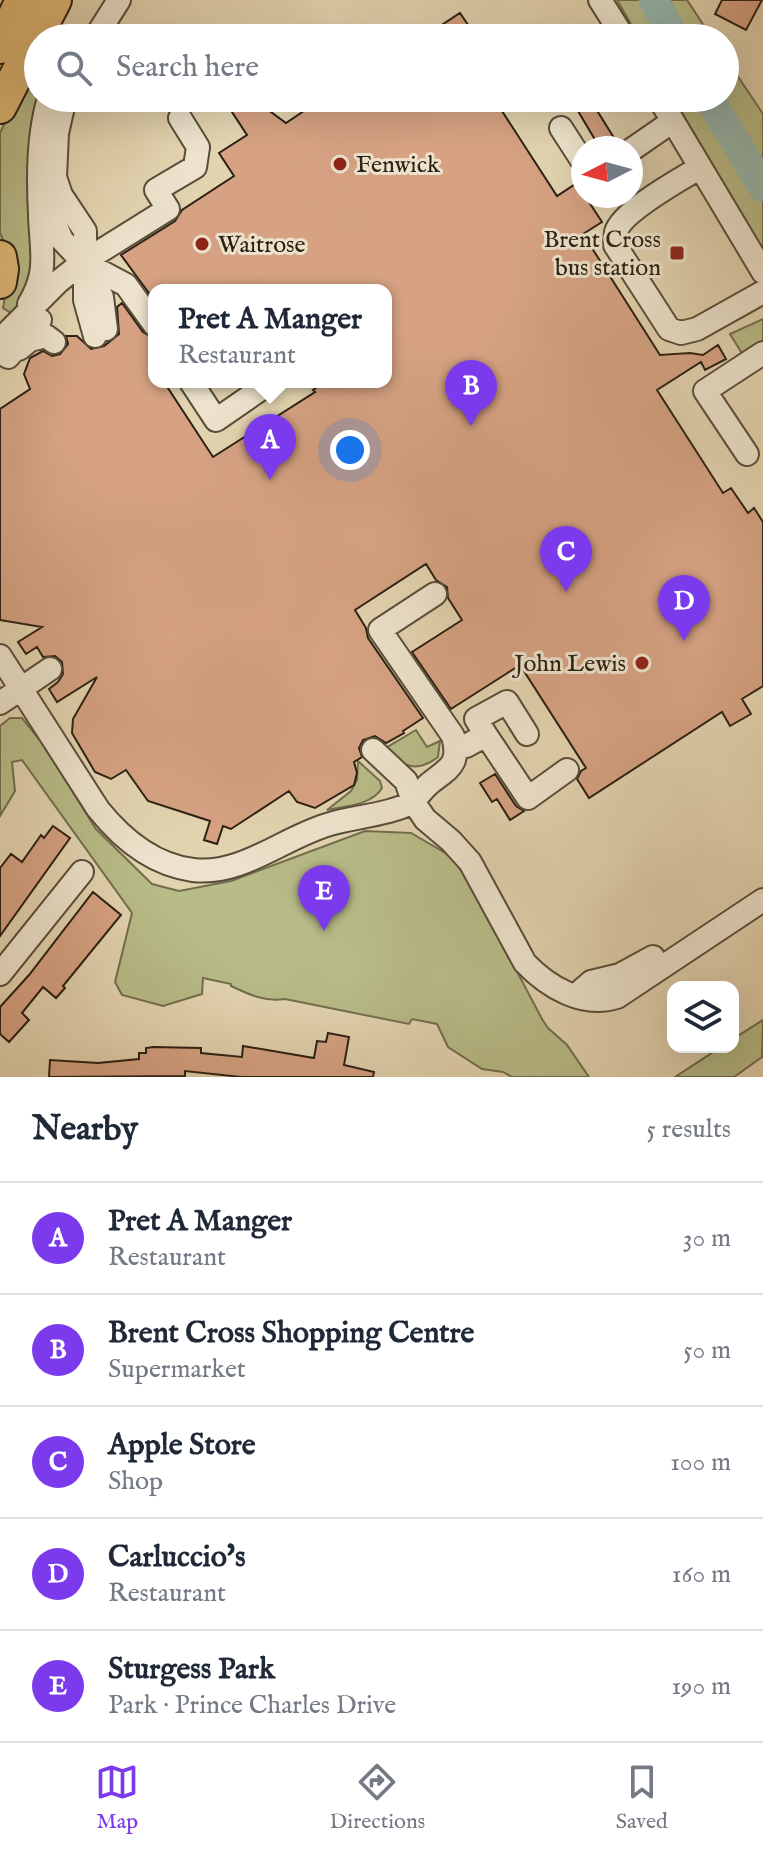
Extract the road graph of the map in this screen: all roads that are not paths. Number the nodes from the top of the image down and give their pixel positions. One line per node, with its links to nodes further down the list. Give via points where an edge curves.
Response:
1 (55, 0): 6 (highway)
2 (101, 0): 7 (street)
3 (119, 0): 8 (street)
4 (600, 0): 9 (street)
5 (21, 6): 10 (highway)
6 (43, 24)
7 (86, 24)
8 (104, 24)
9 (615, 24)
10 (0, 47)
11 (24, 60): 12 (highway)
12 (0, 107)
13 (46, 112): 22 (street)
14 (62, 112): 24 (street, via 55,177 85,231)
15 (668, 112): 17 (street)
16 (180, 118): 24 (street, via 198,147 195,167 156,190 168,209)
17 (673, 121): 19 (street); 21 (street)
18 (561, 128): 20 (street)
19 (643, 142)
20 (571, 143)
21 (699, 168): 25 (street); 27 (street, via 621,222 615,245 669,329 681,333)
22 (39, 187): 24 (street, via 62,240); 29 (street, via 44,265 36,293)
23 (0, 257): 26 (highway)
24 (83, 262): 28 (street, via 126,285); 29 (street); 30 (street, via 85,300); 33 (street, via 66,294)
25 (763, 272)
26 (0, 282)
27 (763, 292)
28 (148, 316)
29 (20, 319): 33 (street)
30 (101, 333)
31 (54, 342): 33 (street, via 46,336)
32 (763, 353): 36 (street, via 705,391)
33 (3, 354)
34 (195, 388): 35 (street, via 216,420)
35 (262, 388)
36 (747, 454)
37 (435, 594): 44 (street, via 380,630)
38 (0, 656): 40 (street)
39 (50, 669): 40 (street)
40 (20, 689): 41 (street); 47 (street, via 109,824 137,847 181,868 230,867 325,825)
41 (0, 703)
42 (527, 734): 43 (street, via 507,702 476,719)
43 (486, 735): 44 (street); 46 (street, via 528,798)
44 (456, 747): 47 (street, via 445,773)
45 (368, 753): 47 (street, via 406,781)
46 (567, 770)
47 (413, 801): 52 (street, via 470,862 525,963 548,983)
48 (82, 872): 51 (street)
49 (763, 883): 52 (street, via 632,971 591,982)
50 (763, 900): 52 (street, via 617,997 596,1001)
51 (0, 974)
52 (576, 995)

